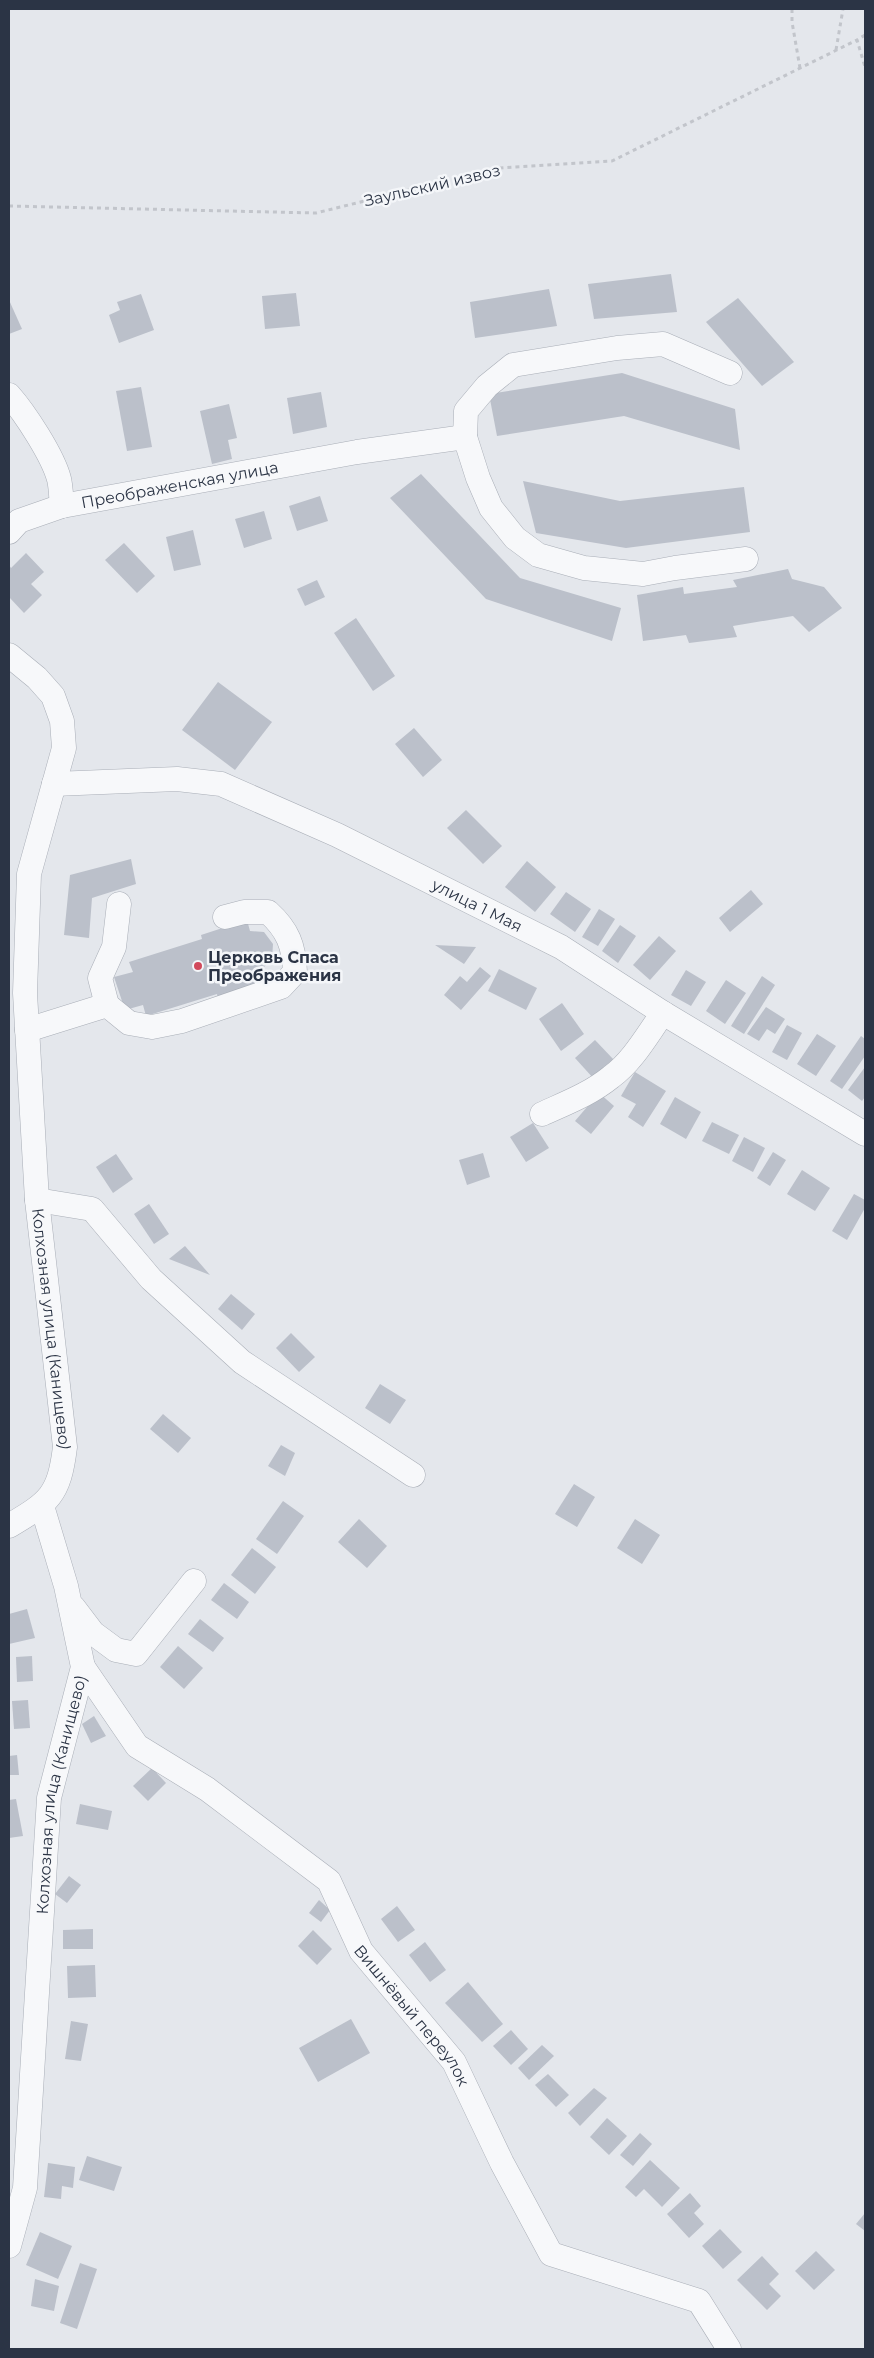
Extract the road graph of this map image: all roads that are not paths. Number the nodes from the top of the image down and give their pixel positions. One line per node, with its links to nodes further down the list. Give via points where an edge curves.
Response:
1 (730, 373): 3 (street, via 663,344 513,365 487,386 466,411)
2 (9, 395): 4 (street, via 51,459)
3 (465, 437): 4 (street, Преображенская улица, via 357,452); 6 (street, via 491,508 515,538 538,555 584,568 643,574)
4 (62, 506): 5 (street, Преображенская улица, via 19,521)
5 (9, 532)
6 (746, 559)
7 (9, 655): 8 (street, via 54,696 62,721 64,748)
8 (54, 784): 12 (street, улица 1 Мая, via 177,779 221,784 337,835 561,947); 13 (street, Колхозная улица (Канищево), via 29,874)
9 (119, 904): 11 (street, via 114,947 100,978)
10 (225, 917): 11 (street, via 244,912 268,912 280,922 294,952 294,972 281,987 182,1021 152,1027 129,1023)
11 (107, 1005): 13 (street)
12 (663, 1013): 14 (street, via 632,1056 612,1076 585,1095); 15 (street, улица 1 Мая)
13 (27, 1030): 16 (street, Колхозная улица (Канищево))
14 (542, 1114)
15 (865, 1134)
16 (38, 1200): 17 (street, via 92,1209 151,1279 242,1362); 18 (street, Колхозная улица (Канищево), via 65,1447 60,1481)
17 (413, 1475)
18 (42, 1506): 19 (street); 21 (street, Колхозная улица (Канищево))
19 (9, 1526)
20 (194, 1581): 21 (street, via 136,1654 116,1650 93,1633)
21 (70, 1603): 22 (street, Колхозная улица (Канищево))
22 (83, 1667): 23 (street, Колхозная улица (Канищево), via 49,1798 25,2188); 24 (street, Вишнёвый переулок, via 137,1746 206,1789 329,1881 361,1952 454,2062 502,2164 552,2254 699,2301)
23 (9, 2246)
24 (729, 2349)

